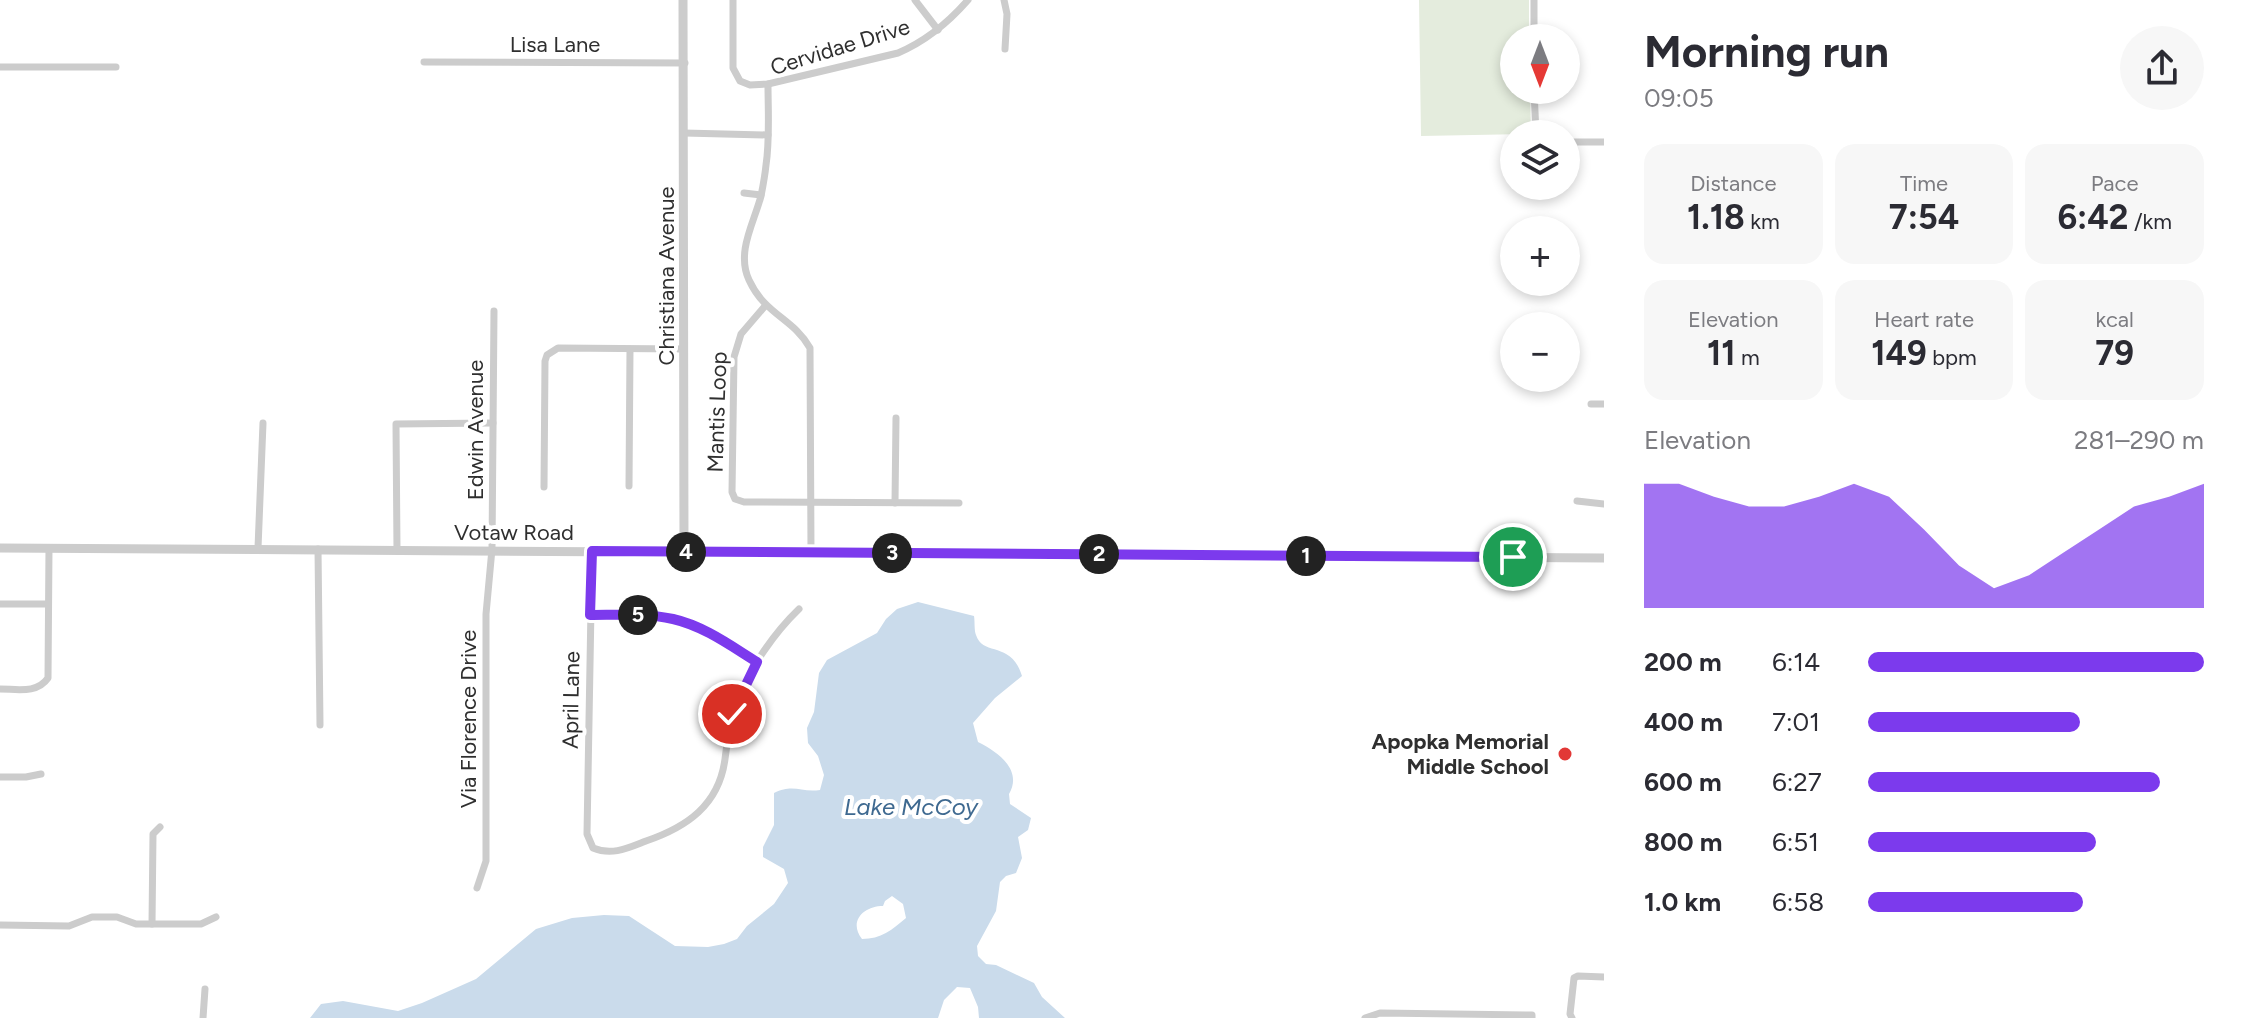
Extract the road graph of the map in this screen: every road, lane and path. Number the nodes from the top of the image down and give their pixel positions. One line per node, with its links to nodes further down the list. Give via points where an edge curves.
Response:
1 (683, 0): 11 (street, Christiana Avenue)
2 (733, 0): 14 (street, via 735,76 750,85)
3 (915, 0): 8 (street)
4 (968, 0): 8 (street, Cervidae Drive)
5 (1004, 0): 9 (street)
6 (1534, 0): 7 (street)
7 (1534, 24)
8 (938, 30): 14 (street, Cervidae Drive, via 898,53)
9 (1005, 49)
10 (424, 62): 11 (street, Lisa Lane)
11 (685, 63): 15 (street, Christiana Avenue)
12 (0, 67): 13 (street)
13 (116, 67)
14 (768, 84): 16 (street, Cervidae Drive)
15 (684, 133): 16 (street); 24 (street, Christiana Avenue)
16 (768, 135): 20 (street, Cervidae Drive)
17 (1580, 142): 18 (street)
18 (1604, 142)
19 (744, 193): 20 (street)
20 (761, 195): 21 (street, Cervidae Drive, via 744,260 747,277)
21 (765, 306): 33 (street, Cervidae Drive, via 802,333 810,348); 33 (street, Mantis Loop, via 741,334 734,357 732,492 744,502)
22 (494, 311): 29 (street, Edwin Avenue)
23 (630, 349): 24 (street); 30 (street); 31 (street, via 558,348 547,355)
24 (684, 349): 44 (street, Christiana Avenue)
25 (1591, 404): 26 (street)
26 (1604, 404)
27 (896, 418): 34 (street)
28 (263, 423): 39 (street)
29 (493, 423): 41 (street, Edwin Avenue); 42 (street, via 396,424)
30 (629, 486)
31 (544, 487)
32 (1577, 501): 36 (street)
33 (812, 503): 34 (street); 45 (street, Cervidae Drive)
34 (895, 503): 35 (street)
35 (959, 503)
36 (1604, 504)
37 (0, 548): 38 (street, Votaw Road)
38 (49, 548): 39 (street, Votaw Road); 48 (street)
39 (258, 548): 40 (street, Votaw Road)
40 (318, 549): 42 (street, Votaw Road); 53 (street)
41 (492, 549): 42 (street, Votaw Road); 43 (street, Votaw Road); 57 (street, Via Florence Drive, via 486,614 486,861)
42 (397, 550)
43 (592, 551): 44 (street, Votaw Road); 50 (street, April Lane)
44 (684, 552): 45 (street, Votaw Road)
45 (811, 552): 46 (street, Votaw Road)
46 (1604, 558)
47 (0, 604): 48 (street)
48 (48, 604): 52 (street, via 48,678 34,689)
49 (799, 609): 51 (street)
50 (590, 615): 51 (street, via 674,619 706,631); 51 (street, April Lane, via 587,834 593,848 603,852 658,837 701,811 722,778 732,714)
51 (757, 662)
52 (0, 689)
53 (320, 725)
54 (41, 774): 55 (street)
55 (0, 777)
56 (160, 827): 59 (street, via 153,834)
57 (477, 888)
58 (216, 917): 59 (street, via 201,924)
59 (152, 924): 60 (street, via 92,917 69,926)
60 (0, 925)
61 (1604, 977): 66 (street, via 1574,978)
62 (205, 989): 64 (street)
63 (1532, 1017): 65 (street, via 1380,1013)
64 (203, 1018)
65 (1365, 1018)
66 (1572, 1018)

